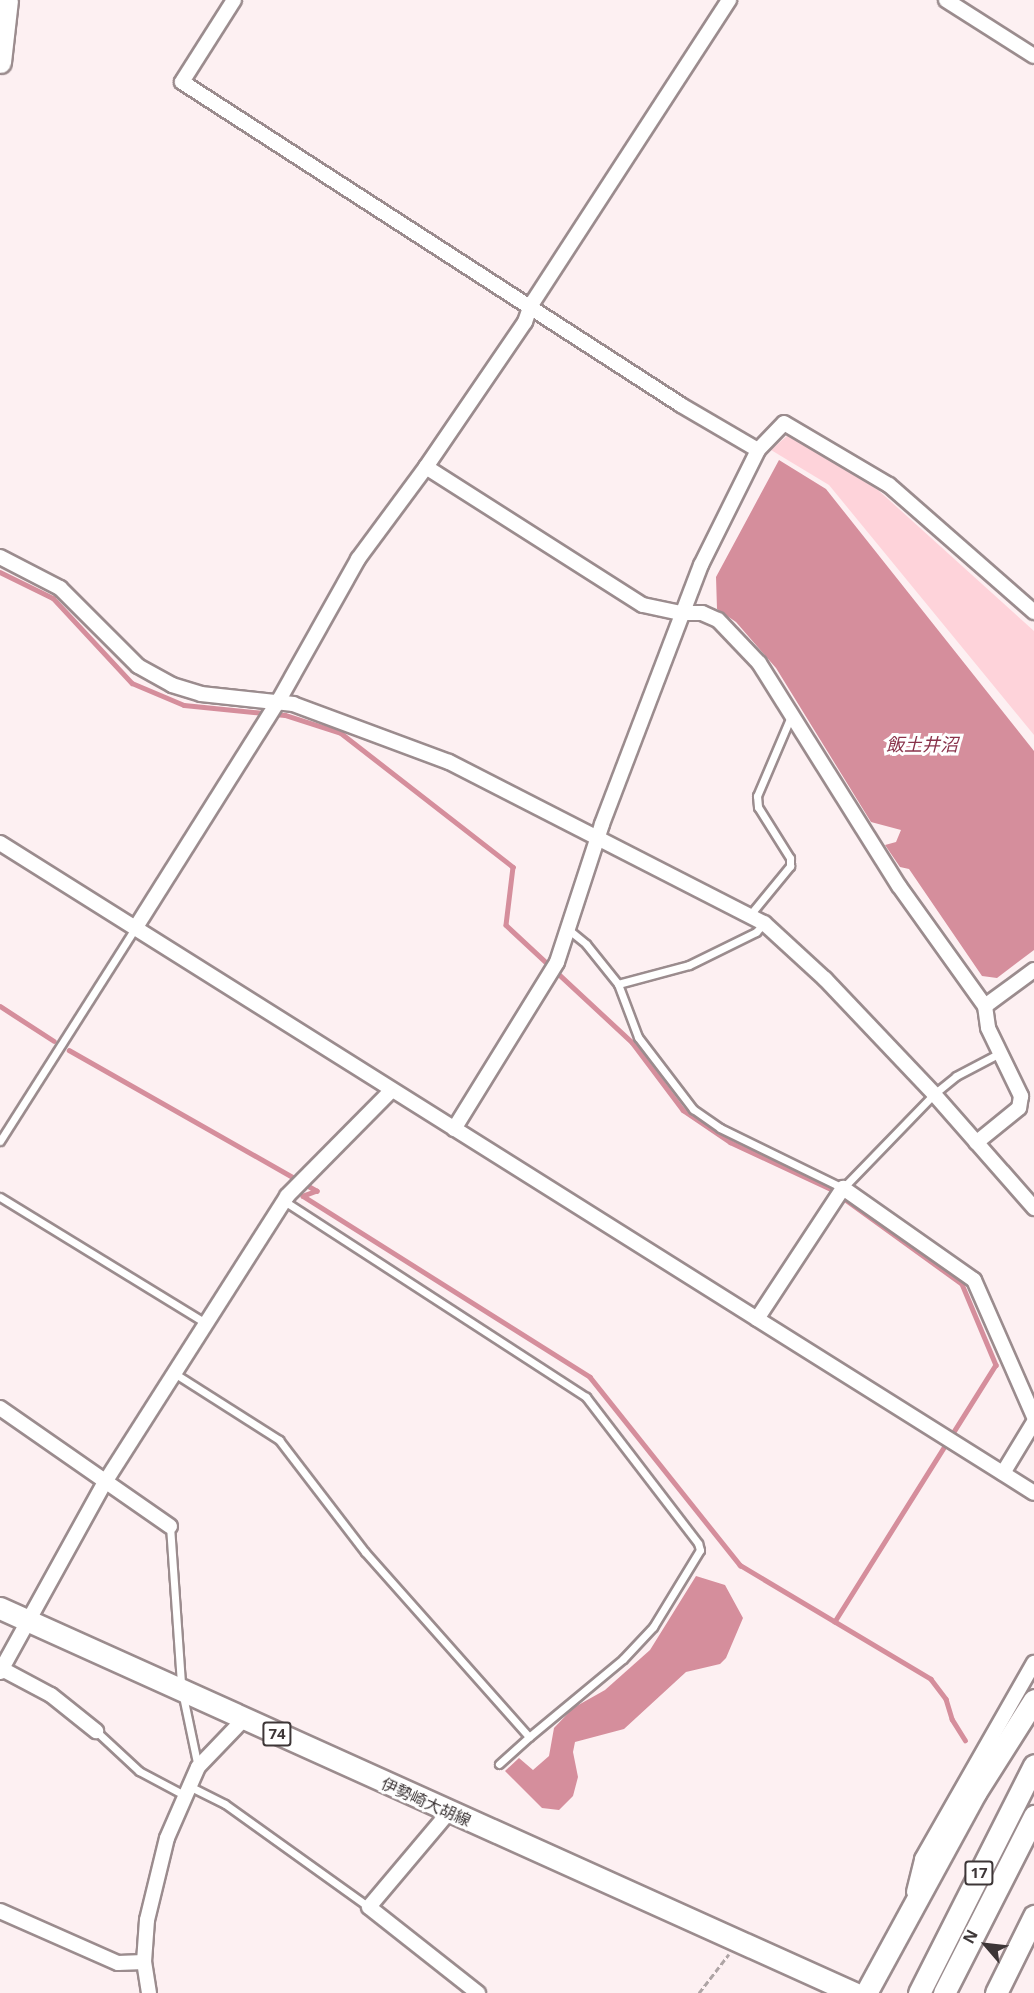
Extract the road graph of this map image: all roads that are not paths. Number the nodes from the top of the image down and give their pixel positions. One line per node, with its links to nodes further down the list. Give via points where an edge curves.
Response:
1 (7, 0): 6 (main road)
2 (234, 0): 7 (street, via 182,82)
3 (729, 0): 7 (street)
4 (946, 0): 5 (street)
5 (1034, 56)
6 (0, 62)
7 (531, 305): 8 (street, via 681,405); 9 (street, via 525,322)
8 (758, 450): 11 (street, via 784,423 889,485); 12 (street)
9 (426, 467): 12 (street, via 643,605); 13 (street, via 358,559)
10 (0, 557): 13 (street, via 60,588 121,651 159,679 201,694)
11 (1034, 612)
12 (681, 613): 14 (street, via 702,612 735,635 759,663); 15 (street)
13 (279, 700): 15 (street, via 449,762); 19 (street)
14 (792, 714): 17 (lane, via 757,796 758,807 790,858 790,866); 23 (street, via 899,886)
15 (599, 838): 17 (street); 20 (street)
16 (0, 843): 19 (street)
17 (749, 916): 18 (street)
18 (764, 923): 22 (lane, via 756,932 688,965); 26 (street, via 825,979)
19 (136, 927): 25 (street); 28 (lane)
20 (569, 930): 22 (lane, via 586,944); 27 (street, via 549,977)
21 (1034, 970): 23 (street)
22 (618, 984): 30 (lane, via 638,1037 693,1109 720,1128)
23 (985, 1006): 24 (street, via 988,1029)
24 (1000, 1053): 26 (lane, via 956,1076); 29 (street, via 1021,1096 1019,1108)
25 (391, 1090): 27 (street); 32 (street)
26 (934, 1094): 29 (street); 30 (lane)
27 (454, 1129): 34 (street)
28 (0, 1141)
29 (976, 1143): 33 (street)
30 (843, 1188): 34 (street); 38 (street, via 974,1280)
31 (0, 1197): 35 (lane)
32 (284, 1201): 35 (street); 52 (lane, via 576,1388 698,1544 700,1550 646,1637)
33 (1034, 1208)
34 (758, 1319): 40 (street)
35 (204, 1322): 36 (street)
36 (174, 1373): 41 (street); 52 (lane, via 279,1440 365,1552)
37 (0, 1408): 41 (street)
38 (1034, 1417)
39 (1034, 1422): 40 (street)
40 (1003, 1473): 42 (street)
41 (105, 1482): 43 (street); 45 (street)
42 (1034, 1492)
43 (170, 1526): 48 (lane)
44 (0, 1608): 45 (main road, 伊勢崎大胡線 / 74)
45 (27, 1621): 47 (street); 48 (main road, 伊勢崎大胡線 / 74)
46 (1034, 1663): 59 (street)
47 (1, 1671): 51 (street, via 51,1695)
48 (183, 1691): 50 (main road, 伊勢崎大胡線 / 74); 55 (lane)
49 (1034, 1700): 59 (main road)
50 (244, 1719): 55 (street); 57 (main road, 伊勢崎大胡線 / 74)
51 (96, 1731): 56 (lane, via 139,1772)
52 (529, 1737): 53 (lane)
53 (499, 1764)
54 (1034, 1765): 65 (main road, 17)
55 (198, 1767): 56 (street)
56 (188, 1791): 60 (lane, via 225,1804); 64 (street, via 164,1848 151,1895)
57 (449, 1812): 60 (street); 69 (main road, 伊勢崎大胡線 / 74)
58 (1034, 1816): 66 (main road, 17)
59 (938, 1845): 70 (main road)
60 (369, 1907): 68 (street)
61 (0, 1911): 64 (street, via 118,1963)
62 (1034, 1916): 63 (main road)
63 (1027, 1943): 71 (main road)
64 (144, 1962): 67 (street)
65 (922, 1987)
66 (944, 1992)
67 (148, 1993)
68 (477, 1993)
69 (854, 1993)
70 (866, 1993)
71 (996, 1993)

